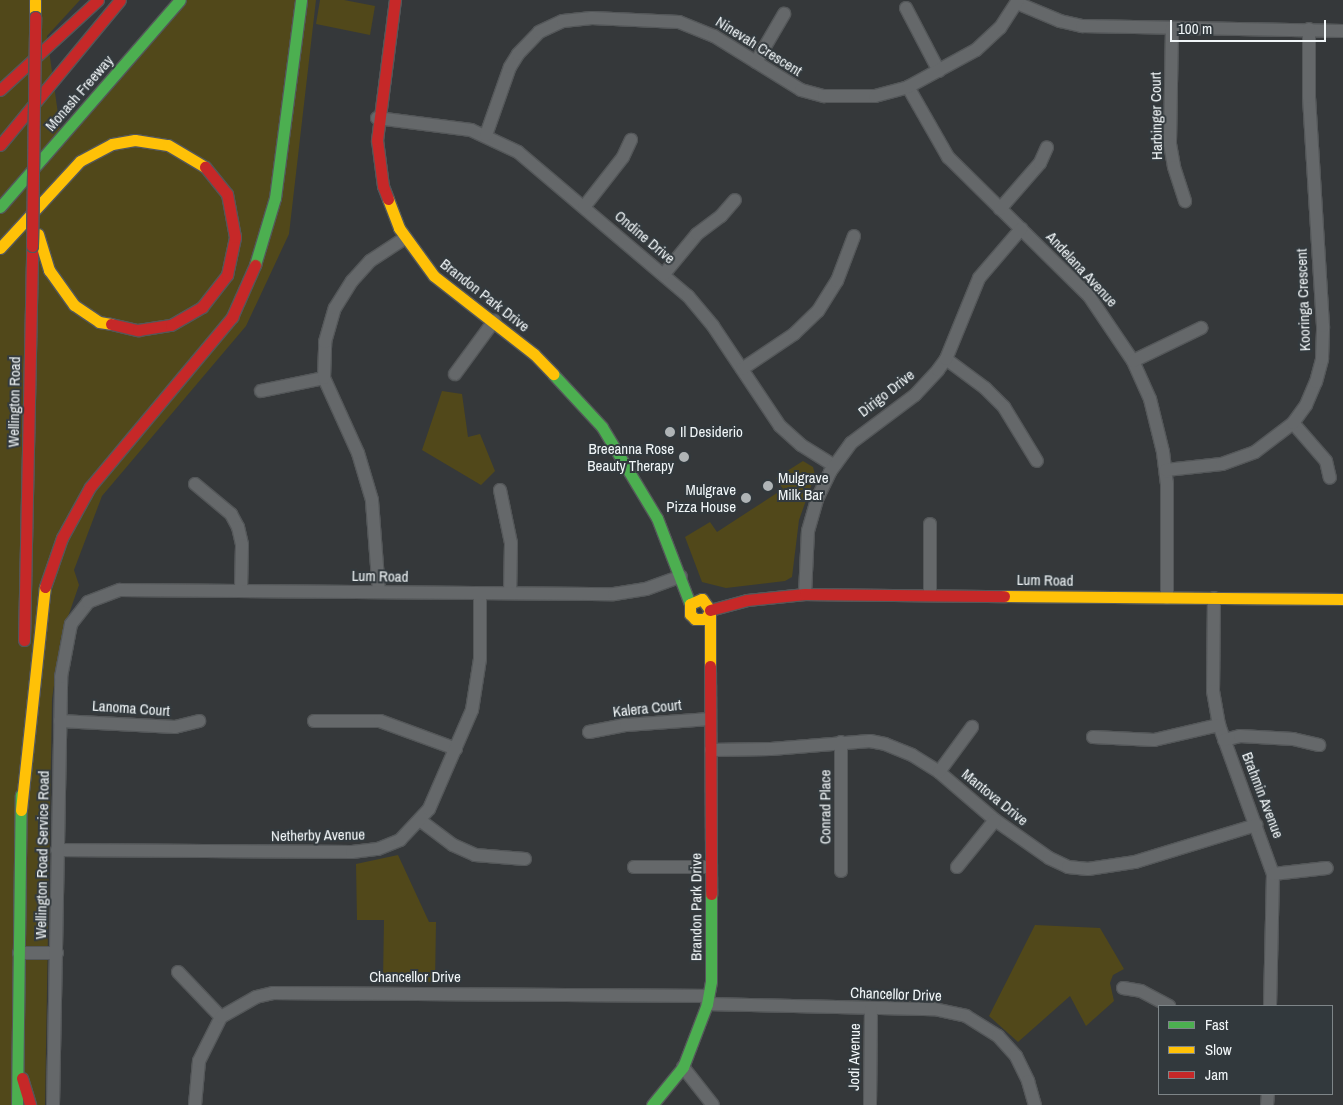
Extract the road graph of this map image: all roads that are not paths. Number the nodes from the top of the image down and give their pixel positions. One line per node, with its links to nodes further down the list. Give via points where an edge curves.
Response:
1 (35, 0): 30 (main road, Wellington Road, bridge, via 32,216)
2 (98, 0): 16 (main road)
3 (120, 0): 20 (main road, Monash Freeway)
4 (180, 0): 24 (main road, Monash Freeway)
5 (301, 0): 77 (main road, via 275,198 251,280 232,317 203,355 90,487 62,538 46,579)
6 (395, 0): 17 (main road, Brandon Park Drive)
7 (1018, 2): 10 (street, via 1074,25); 14 (street, Ninevah Crescent, via 989,40)
8 (906, 8): 14 (street)
9 (784, 14): 13 (street)
10 (1172, 28): 11 (street); 23 (street, Harbinger Court, via 1170,144)
11 (1309, 29): 12 (street); 41 (street, Kooringa Crescent, via 1309,97 1322,348 1311,394)
12 (1343, 31)
13 (756, 62): 15 (street, Ninevah Crescent, via 801,90 824,96 875,96); 18 (street, Ninevah Crescent, via 705,31 673,20 592,18 556,23 532,37 518,54 510,67)
14 (939, 70): 15 (street, Ninevah Crescent)
15 (908, 87): 26 (street, Andelana Avenue, via 948,157)
16 (0, 90)
17 (378, 118): 18 (street, Ondine Drive, via 460,128); 29 (main road, Brandon Park Drive, via 377,152 383,186)
18 (486, 135): 25 (street, Ondine Drive, via 518,152)
19 (631, 140): 25 (street, via 623,157)
20 (0, 144)
21 (1047, 147): 26 (street, via 1040,163)
22 (735, 200): 32 (street, via 726,212 697,234)
23 (1186, 202)
24 (0, 207)
25 (584, 207): 32 (street, Ondine Drive)
26 (1000, 209): 27 (street, Andelana Avenue)
27 (1021, 229): 35 (street, Dirigo Drive, via 979,278); 36 (street, Andelana Avenue, via 1093,301)
28 (854, 236): 37 (street, via 837,281 818,311 794,334)
29 (405, 238): 33 (main road, Brandon Park Drive, via 434,276); 39 (street, via 370,261 342,294 328,330)
30 (36, 242): 31 (main road, via 49,270 74,304 100,322 138,330 171,325 202,307 227,275 235,238 227,194 204,166 168,145 135,140 106,146 80,161); 77 (main road, Wellington Road)
31 (0, 248)
32 (664, 274): 37 (street, Ondine Drive, via 706,317)
33 (494, 321): 38 (street); 49 (main road, Brandon Park Drive, via 548,367 612,440 657,518)
34 (1201, 328): 36 (street)
35 (946, 359): 42 (street, via 985,388 1004,407); 43 (street, Dirigo Drive, via 915,395 850,443)
36 (1133, 361): 44 (street, Andelana Avenue, via 1154,412)
37 (742, 369): 43 (street, Ondine Drive, via 786,432)
38 (455, 374)
39 (324, 378): 40 (street); 51 (street, via 358,453 369,486 377,528)
40 (261, 391)
41 (1293, 423): 44 (street, Kooringa Crescent, via 1264,447 1234,462); 45 (street, via 1326,461)
42 (1037, 461)
43 (834, 466): 54 (street, Dirigo Drive, via 818,497 808,531)
44 (1166, 470): 56 (street, Andelana Avenue)
45 (1330, 478)
46 (195, 484): 50 (street, via 227,510 238,527 242,545)
47 (500, 490): 52 (street, via 511,543)
48 (930, 524): 55 (street)
49 (681, 576): 52 (street, Lum Road, via 624,593); 59 (main road, Brandon Park Drive)
50 (241, 590): 51 (street, Lum Road); 60 (street, Lum Road, via 120,590 98,596)
51 (379, 592): 53 (street, Lum Road)
52 (510, 593): 53 (street, Lum Road)
53 (480, 594): 74 (street, Netherby Avenue, via 478,678 472,710)
54 (805, 594): 55 (main road, Lum Road); 59 (main road, Lum Road)
55 (930, 596): 56 (main road, Lum Road)
56 (1167, 598): 57 (main road, Lum Road)
57 (1214, 598): 58 (main road, Lum Road); 67 (street, Brahmin Avenue, via 1213,691)
58 (1343, 599)
59 (703, 605): 61 (main road, Brandon Park Drive); 61 (main road, via 702,620); 62 (main road, Brandon Park Drive)
60 (81, 608): 64 (street, Wellington Road Service Road, via 71,624 65,645)
61 (692, 617): 62 (main road, Brandon Park Drive)
62 (709, 694): 63 (main road, Brandon Park Drive)
63 (710, 719): 69 (street, Kalera Court, via 626,724); 75 (main road, Brandon Park Drive)
64 (60, 721): 65 (street, Lanoma Court, via 161,727); 81 (street, Wellington Road Service Road)
65 (198, 721)
66 (314, 721): 74 (street, via 380,721)
67 (1219, 725): 70 (street, via 1154,740); 71 (street, Brahmin Avenue)
68 (972, 727): 76 (street)
69 (589, 732)
70 (1092, 737)
71 (1224, 740): 73 (street, via 1240,736 1294,739); 80 (street, Brahmin Avenue)
72 (841, 742): 75 (street, Mantova Drive, via 771,750); 76 (street, Mantova Drive, via 885,744 912,755); 87 (street, Conrad Place)
73 (1319, 745)
74 (456, 749): 78 (street, Netherby Avenue)
75 (711, 750): 84 (main road, Brandon Park Drive)
76 (939, 772): 79 (street, Mantova Drive)
77 (21, 810): 89 (main road, Wellington Road)
78 (421, 820): 81 (street, Netherby Avenue, via 400,840 367,852); 82 (street, via 453,845 475,856)
79 (995, 820): 80 (street, Mantova Drive, via 1049,858 1068,867 1088,870 1127,864); 85 (street)
80 (1256, 825): 88 (street, Brahmin Avenue)
81 (58, 850): 90 (street, Wellington Road Service Road)
82 (526, 859)
83 (634, 867): 84 (street)
84 (711, 867): 94 (main road, Brandon Park Drive, via 712,962)
85 (957, 867)
86 (1327, 868): 88 (street)
87 (841, 871)
88 (1273, 874): 96 (street, Brahmin Avenue)
89 (19, 953): 90 (street); 93 (main road, Wellington Road)
90 (57, 953): 104 (street, Wellington Road Service Road)
91 (178, 972): 98 (street)
92 (1123, 988): 95 (street, via 1141,992)
93 (18, 995): 99 (main road); 100 (main road, Wellington Road)
94 (708, 1000): 97 (street, Chancellor Drive); 98 (street, Chancellor Drive, via 274,992 256,997); 101 (main road, Brandon Park Drive)
95 (1167, 1005)
96 (1270, 1005)
97 (871, 1009): 108 (street, Jodi Avenue); 109 (street, Chancellor Drive, via 934,1009 966,1016 998,1036 1016,1056)
98 (221, 1017): 105 (street, via 199,1060)
99 (6, 1019)
100 (17, 1061): 102 (main road, Wellington Road); 103 (main road)
101 (683, 1066): 106 (main road, Brandon Park Drive); 107 (street)
102 (16, 1105)
103 (30, 1105)
104 (53, 1105)
105 (195, 1105)
106 (652, 1105)
107 (713, 1105)
108 (870, 1105)
109 (1035, 1105)

